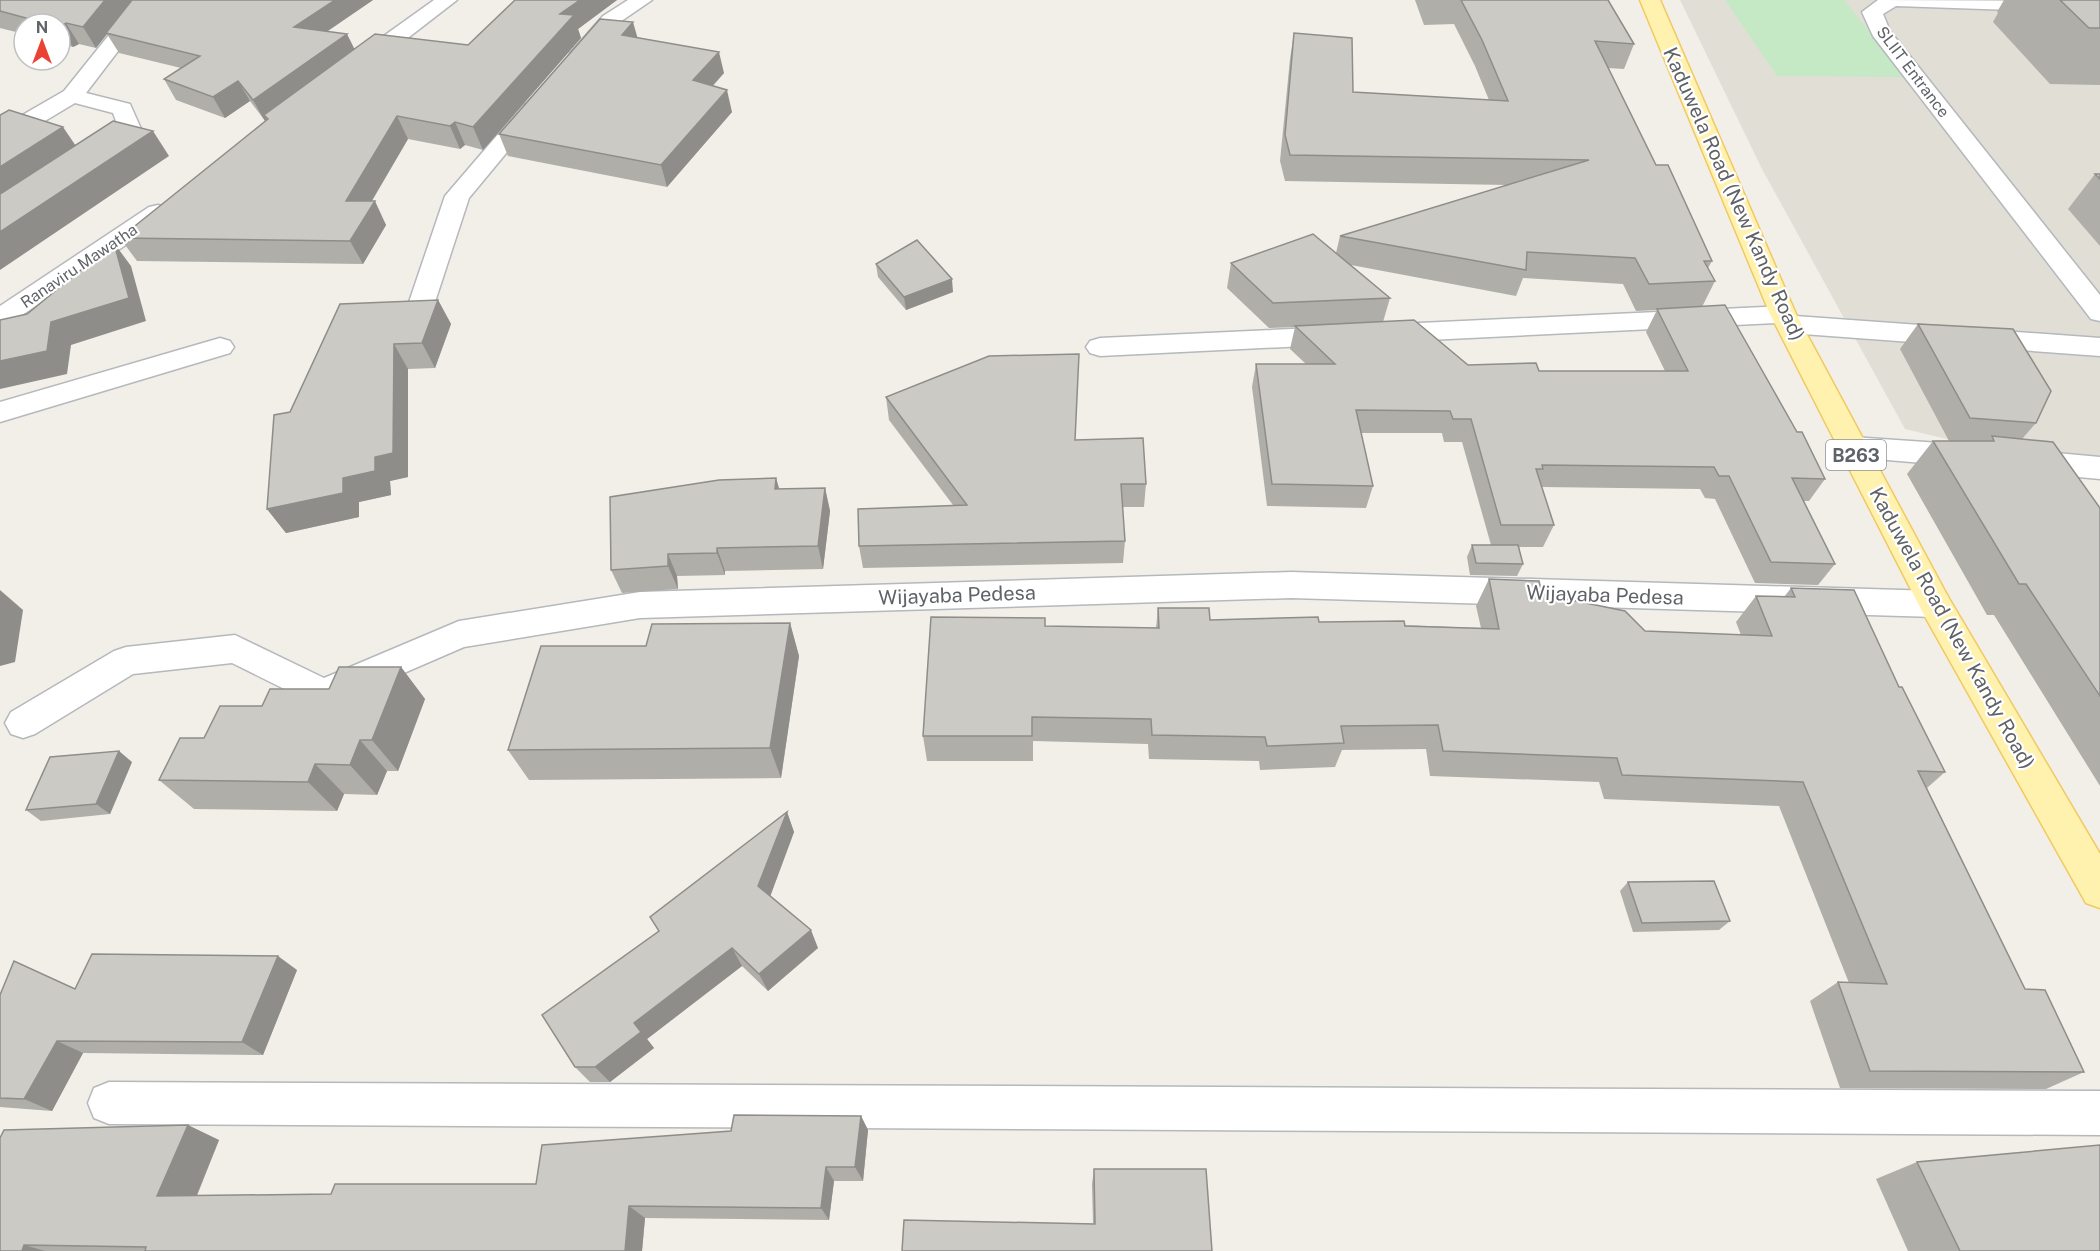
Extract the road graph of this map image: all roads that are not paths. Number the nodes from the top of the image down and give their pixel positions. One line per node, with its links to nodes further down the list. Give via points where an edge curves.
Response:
1 (147, 0): 10 (street)
2 (447, 0): 8 (street)
3 (642, 0): 7 (street, via 610,20)
4 (1650, 0): 17 (main road, Kaduwela Road (New Kandy Road) / B263)
5 (1892, 0): 6 (street, SLIIT Entrance); 15 (street, SLIIT Entrance, via 1872,12 1880,32)
6 (2100, 7)
7 (564, 72)
8 (342, 77)
9 (549, 90): 14 (street, via 457,196)
10 (72, 96): 11 (street); 12 (street, via 122,109 131,131)
11 (0, 138)
12 (84, 162)
13 (180, 196): 16 (street, Ranaviru Mawatha)
14 (420, 308)
15 (2100, 314)
16 (0, 318)
17 (1786, 319): 19 (street); 20 (street); 22 (main road, Kaduwela Road (New Kandy Road) / B263)
18 (220, 347): 21 (street)
19 (1100, 347)
20 (2100, 347)
21 (0, 412)
22 (1852, 447): 23 (street); 24 (main road, Kaduwela Road (New Kandy Road) / B263)
23 (2100, 468)
24 (1935, 604): 25 (street, Wijayaba Pedesa, via 1291,585 640,605 459,634 323,694 235,650 126,661); 26 (main road, Kaduwela Road (New Kandy Road) / B263)
25 (22, 723)
26 (2100, 890)
27 (109, 1103): 28 (street)
28 (2100, 1113)

